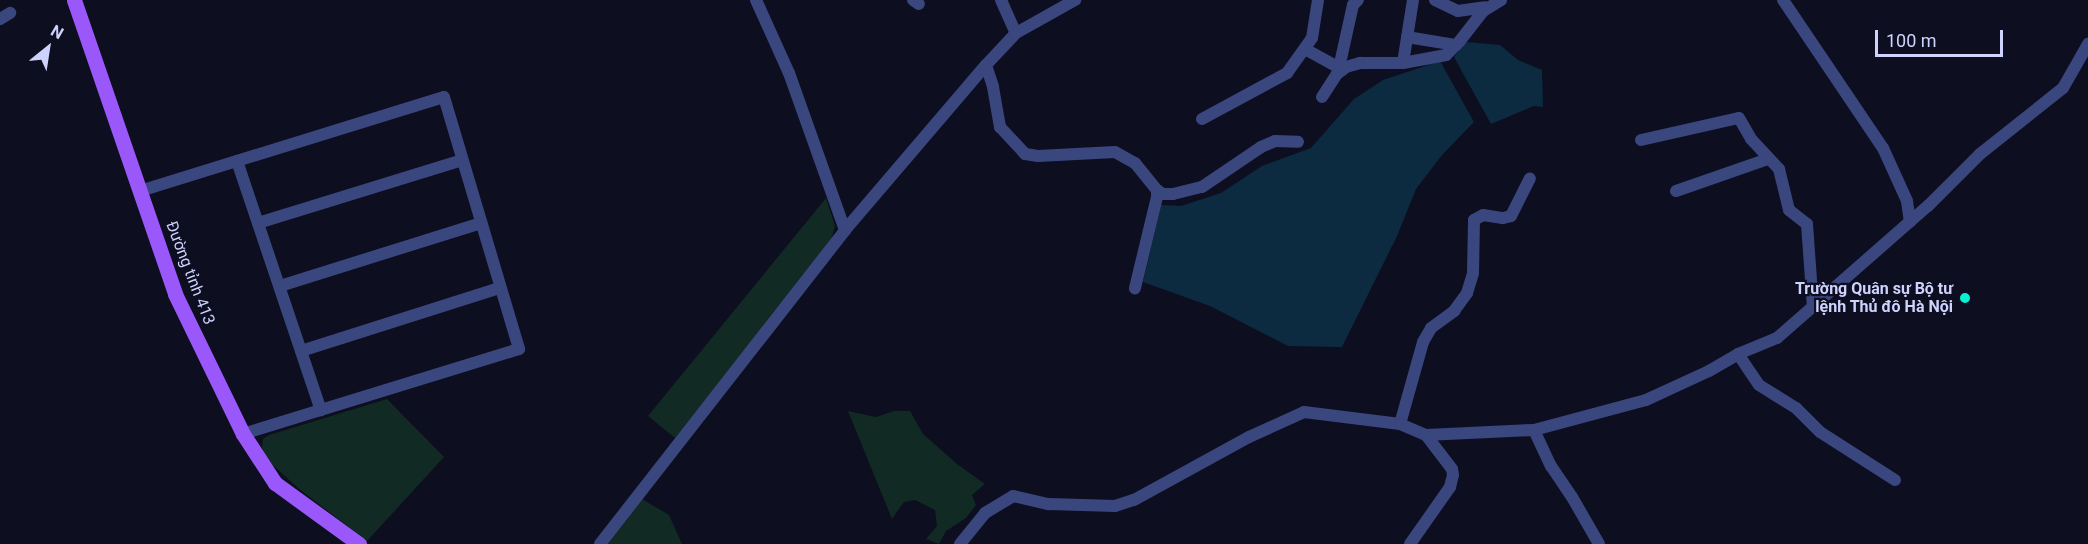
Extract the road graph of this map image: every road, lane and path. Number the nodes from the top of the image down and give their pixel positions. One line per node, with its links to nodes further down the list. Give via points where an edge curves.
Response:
1 (74, 0): 29 (main road, Đường tỉnh 413)
2 (756, 0): 34 (street, via 789,73)
3 (1000, 0): 12 (street)
4 (1075, 0): 12 (street)
5 (1318, 0): 16 (street, via 1312,38)
6 (1358, 0): 19 (street, via 1353,5)
7 (1413, 0): 13 (street)
8 (1435, 0): 11 (street, via 1458,10)
9 (1501, 0): 11 (street)
10 (1783, 0): 31 (street, via 1883,148 1907,201)
11 (1490, 6): 15 (street)
12 (1016, 33): 18 (street)
13 (1407, 37): 15 (street); 17 (street)
14 (2088, 44): 31 (street, via 2063,88 1980,154)
15 (1456, 45): 17 (street, via 1446,55)
16 (1305, 50): 19 (street); 21 (street, via 1280,78)
17 (1403, 63): 19 (street, via 1360,63)
18 (986, 65): 28 (street, via 1000,128 1025,154 1115,153 1135,163); 34 (street)
19 (1341, 69): 20 (street)
20 (1322, 97)
21 (1202, 118)
22 (1641, 140): 24 (street, via 1739,118)
23 (1298, 142): 28 (street, via 1275,141 1262,147 1202,187 1173,194)
24 (1768, 159): 30 (street); 38 (street, via 1782,174 1789,210 1807,224)
25 (237, 160): 26 (street, via 444,97); 29 (street); 32 (street)
26 (463, 160): 32 (street); 33 (street)
27 (1530, 178): 42 (street, via 1511,216 1483,215 1474,220 1473,273 1467,293 1422,342)
28 (1157, 190): 37 (street)
29 (140, 191): 44 (main road, Đường tỉnh 413, via 175,294)
30 (1676, 191)
31 (1910, 222): 38 (street)
32 (258, 223): 35 (street)
33 (481, 223): 35 (street); 36 (street)
34 (845, 230): 48 (street)
35 (279, 286): 39 (street)
36 (500, 288): 39 (street); 41 (street, via 519,350)
37 (1135, 288)
38 (1813, 308): 40 (street, via 1777,338)
39 (301, 351): 41 (street)
40 (1738, 354): 43 (street, via 1646,400); 46 (street, via 1764,389 1796,408 1820,432)
41 (321, 410): 44 (street)
42 (1400, 424): 45 (street); 49 (street, via 1304,412 1249,437 1134,500 1115,506 1049,504 1013,496 985,513)
43 (1534, 430): 45 (street); 51 (street, via 1551,466)
44 (243, 434): 47 (main road, Đường tỉnh 413, via 275,483)
45 (1426, 435): 50 (street, via 1453,475 1450,487)
46 (1895, 480)
47 (359, 544)
48 (600, 544)
49 (960, 544)
50 (1410, 544)
51 (1599, 544)

